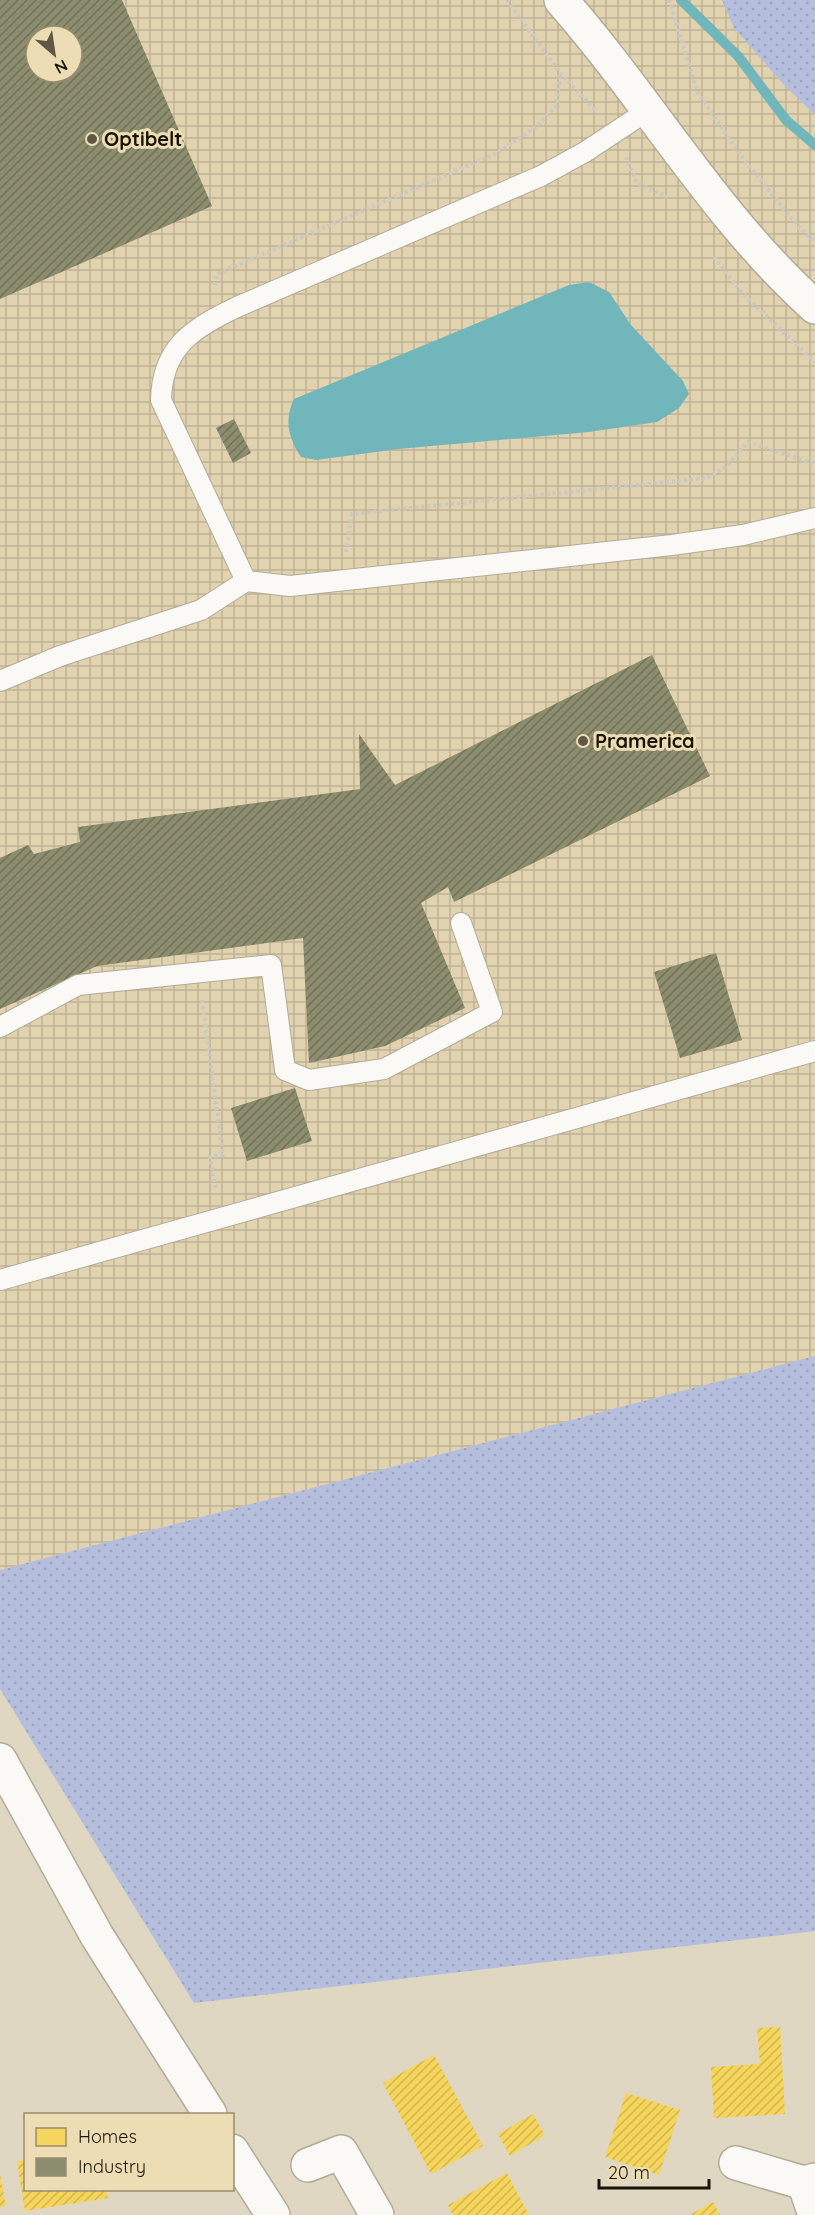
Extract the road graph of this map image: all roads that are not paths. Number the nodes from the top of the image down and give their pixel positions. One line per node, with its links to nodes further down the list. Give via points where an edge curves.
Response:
1 (561, 0): 2 (street)
2 (646, 111): 3 (street, via 779,275); 5 (lane, via 541,176 208,321 177,345 161,384 161,400)
3 (815, 307)
4 (815, 518): 5 (lane, via 743,535 684,543 290,586)
5 (246, 581): 6 (lane, via 201,610 60,656)
6 (0, 681)
7 (461, 923): 8 (lane, via 492,1012 384,1069 309,1080 285,1070 271,965 78,985)
8 (0, 1027)
9 (815, 1051): 10 (lane)
10 (0, 1280)
11 (0, 1760): 12 (street, via 97,1936)
12 (209, 2113)
13 (234, 2154): 17 (street)
14 (736, 2163): 16 (street)
15 (308, 2165): 18 (street, via 341,2152)
16 (809, 2181): 19 (street)
17 (273, 2215)
18 (377, 2215)
19 (815, 2215)

